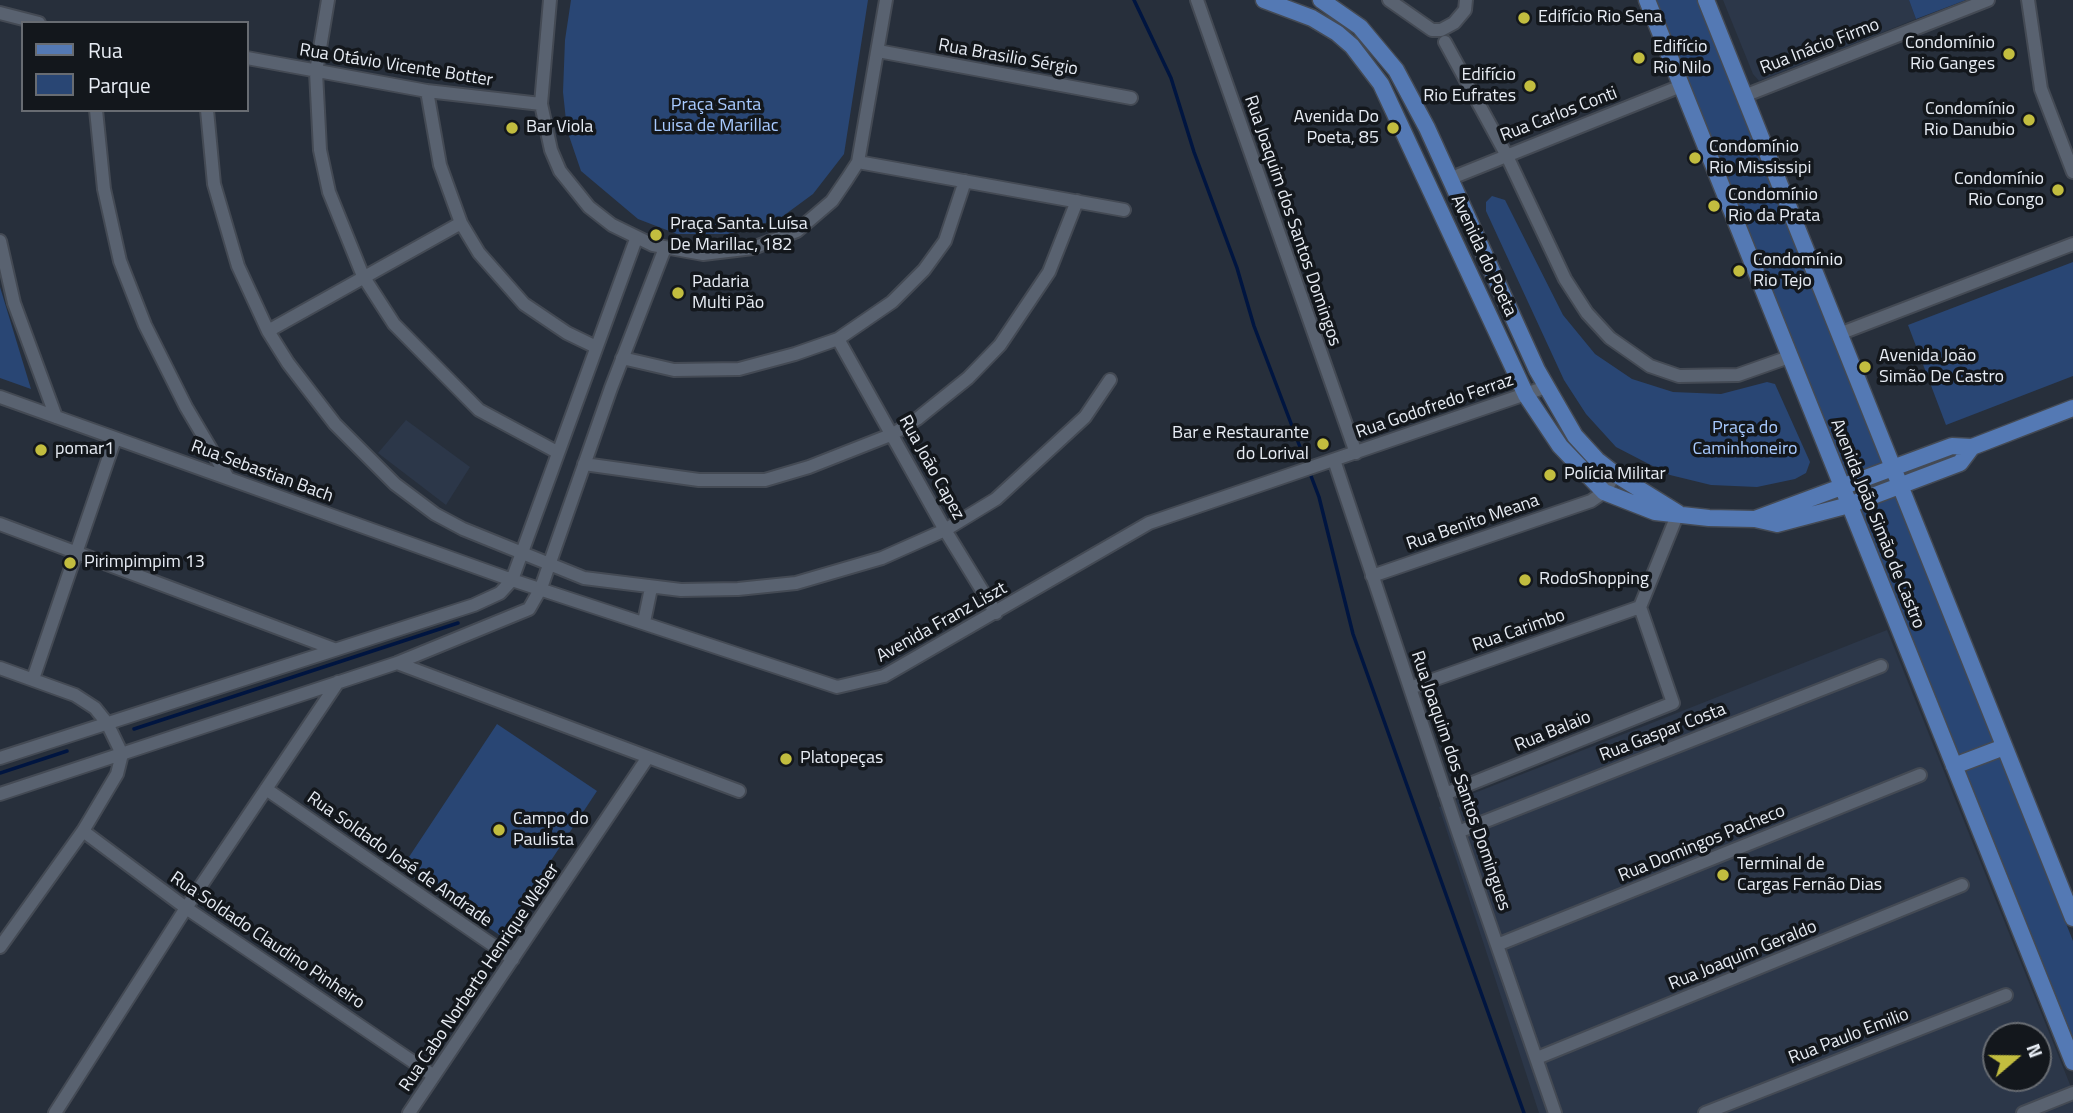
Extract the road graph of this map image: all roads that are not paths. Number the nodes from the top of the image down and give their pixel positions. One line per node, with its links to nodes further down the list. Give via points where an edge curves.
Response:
1 (328, 0): 19 (street)
2 (551, 0): 24 (street)
3 (886, 0): 17 (street)
4 (1197, 0): 56 (street, Rua Joaquim dos Santos Domingos)
5 (1264, 0): 48 (main road, Avenida do Poeta, via 1337,33 1381,84)
6 (1321, 0): 13 (main road, Avenida do Poeta)
7 (1466, 0): 12 (street, via 1465,10 1441,30 1432,30)
8 (1647, 0): 20 (main road, Avenida João Simão de Castro)
9 (1706, 0): 22 (main road, Avenida João Simão de Castro)
10 (1988, 0): 22 (street, Rua Inácio Firmo)
11 (2028, 0): 29 (street, via 2041,89)
12 (1395, 2)
13 (1342, 5): 30 (main road, Avenida do Poeta, via 1396,70)
14 (0, 13): 15 (street)
15 (31, 21)
16 (1445, 42): 27 (street)
17 (878, 51): 23 (street, Rua Brasilio Sérgio); 28 (street)
18 (248, 58): 19 (street, Rua Otávio Vicente Botter)
19 (317, 72): 21 (street, Rua Otávio Vicente Botter); 39 (street, via 320,150 329,192)
20 (1681, 86): 27 (street, Rua Carlos Conti); 44 (main road, Avenida João Simão de Castro)
21 (427, 91): 24 (street, Rua Otávio Vicente Botter); 34 (street, via 434,144)
22 (1744, 96): 41 (main road, Avenida João Simão de Castro)
23 (1131, 98)
24 (541, 104): 35 (street, via 551,150 573,189 612,225)
25 (96, 112): 61 (street, via 104,189 121,261 145,325)
26 (207, 112): 40 (street, via 221,212 238,267)
27 (1506, 154): 30 (street, Rua Carlos Conti); 44 (street, via 1564,279 1587,313 1628,353 1679,376 1710,377 1738,375)
28 (858, 162): 31 (street); 38 (street, via 832,201 797,231 729,252 703,254)
29 (2073, 172)
30 (1449, 179): 47 (main road, Avenida do Poeta)
31 (965, 181): 32 (street); 42 (street, via 945,241 924,270 892,302)
32 (1077, 201): 33 (street); 52 (street, via 1049,272 1000,345 968,378)
33 (1124, 210)
34 (461, 223): 39 (street); 43 (street, via 479,253 524,304)
35 (636, 239): 38 (street); 43 (street)
36 (0, 241): 51 (street, via 14,303)
37 (2073, 243): 41 (street)
38 (665, 248): 45 (street)
39 (363, 276): 40 (street); 55 (street, via 401,332 479,410)
40 (268, 331): 71 (street, via 335,424 395,484 435,514)
41 (1839, 334): 59 (main road, Avenida João Simão de Castro)
42 (838, 339): 45 (street, via 739,369 674,370); 52 (street, Rua João Capez)
43 (596, 347): 55 (street)
44 (1789, 357): 63 (main road, Avenida João Simão de Castro)
45 (622, 358): 58 (street)
46 (1110, 380): 69 (street, via 1085,417 1031,469 996,499)
47 (1546, 387): 48 (street, Rua Godofredo Ferraz); 60 (main road, Avenida do Poeta, via 1575,436)
48 (1526, 395): 56 (street, Rua Godofredo Ferraz); 64 (main road, Avenida do Poeta, via 1560,446)
49 (0, 397): 51 (street, Rua Sebastian Bach)
50 (2073, 408): 54 (main road, Avenida do Poeta)
51 (56, 417): 53 (street, Rua Sebastian Bach)
52 (893, 434): 58 (street, via 765,480 699,480); 69 (street, Rua João Capez)
53 (115, 439): 61 (street, Rua Sebastian Bach); 70 (street)
54 (1972, 447): 59 (main road, Avenida do Poeta, via 1952,446); 62 (main road, Avenida do Poeta, via 1960,463)
55 (557, 452): 71 (street)
56 (1356, 453): 57 (street, Rua Godofredo Ferraz)
57 (1331, 461): 73 (street, Rua Joaquim dos Santos Domingues); 78 (street, Avenida Franz Liszt, via 1149,523)
58 (584, 464): 72 (street)
59 (1894, 470): 62 (main road, Avenida João Simão de Castro); 63 (main road, Avenida do Poeta)
60 (1615, 474): 64 (street); 66 (main road, Avenida do Poeta)
61 (228, 478): 74 (street, Rua Sebastian Bach)
62 (1900, 486): 65 (main road, Avenida do Poeta); 88 (main road, Avenida João Simão de Castro)
63 (1842, 488): 65 (main road, Avenida João Simão de Castro); 67 (main road, Avenida do Poeta)
64 (1604, 492): 66 (main road, Avenida do Poeta, via 1655,512); 73 (street, Rua Benito Meana, via 1591,501)
65 (1849, 505): 67 (main road, Avenida do Poeta, via 1777,524); 92 (main road, Avenida João Simão de Castro)
66 (1678, 513): 67 (main road, Avenida do Poeta, via 1709,519); 77 (street)
67 (1755, 519)
68 (0, 524): 70 (street)
69 (945, 530): 75 (street, via 882,558 796,583 681,590); 78 (street, Rua João Capez)
70 (77, 551): 80 (street); 84 (street)
71 (521, 552): 72 (street); 74 (street)
72 (548, 564): 75 (street, via 584,578); 76 (street)
73 (1372, 576): 86 (street, Rua Joaquim dos Santos Domingues)
74 (512, 580): 76 (street, Avenida Franz Liszt); 80 (street, via 500,593 474,605)
75 (651, 587): 79 (street)
76 (541, 588): 79 (street, Avenida Franz Liszt); 81 (street, via 529,609)
77 (1640, 607): 86 (street, Rua Carimbo); 97 (street, Rua Balaio, via 1674,703)
78 (996, 613): 79 (street, Avenida Franz Liszt, via 884,676 838,687)
79 (644, 622)
80 (334, 649): 87 (street)
81 (397, 663): 85 (street); 90 (street)
82 (1881, 666): 99 (street, Rua Gaspar Costa)
83 (0, 668): 84 (street)
84 (33, 679): 87 (street, via 75,695)
85 (338, 682): 89 (street); 94 (street)
86 (1410, 688): 97 (street, Rua Joaquim dos Santos Domingues)
87 (107, 723): 89 (street); 91 (street)
88 (2004, 747): 92 (main road); 102 (main road, Avenida João Simão de Castro)
89 (122, 754): 96 (street); 98 (street, via 117,774)
90 (648, 757): 95 (street); 105 (street, Rua Cabo Norberto Henrique Weber)
91 (0, 758)
92 (1954, 766): 108 (main road, Avenida João Simão de Castro)
93 (1920, 775): 103 (street, Rua Domingos Pacheco)
94 (266, 789): 101 (street); 105 (street, Rua Soldado José de Andrade)
95 (739, 791)
96 (0, 794)
97 (1445, 794): 99 (street, Rua Joaquim dos Santos Domingues)
98 (83, 831): 101 (street, Rua Soldado Claudino Pinheiro); 104 (street)
99 (1458, 832): 103 (street, Rua Joaquim dos Santos Domingues)
100 (1962, 885): 107 (street, Rua Joaquim Geraldo)
101 (186, 908): 109 (street, Rua Soldado Claudino Pinheiro); 111 (street)
102 (2073, 918)
103 (1497, 945): 107 (street, Rua Joaquim dos Santos Domingues)
104 (0, 946)
105 (513, 959): 109 (street, Rua Cabo Norberto Henrique Weber)
106 (2006, 995): 114 (street, Rua Paulo Emilio)
107 (1537, 1059): 113 (street, Rua Joaquim dos Santos Domingues)
108 (2073, 1062)
109 (434, 1076): 112 (street, Rua Cabo Norberto Henrique Weber)
110 (2073, 1093): 115 (street)
111 (55, 1113)
112 (409, 1113)
113 (1555, 1113)
114 (1705, 1113)
115 (2023, 1113)

